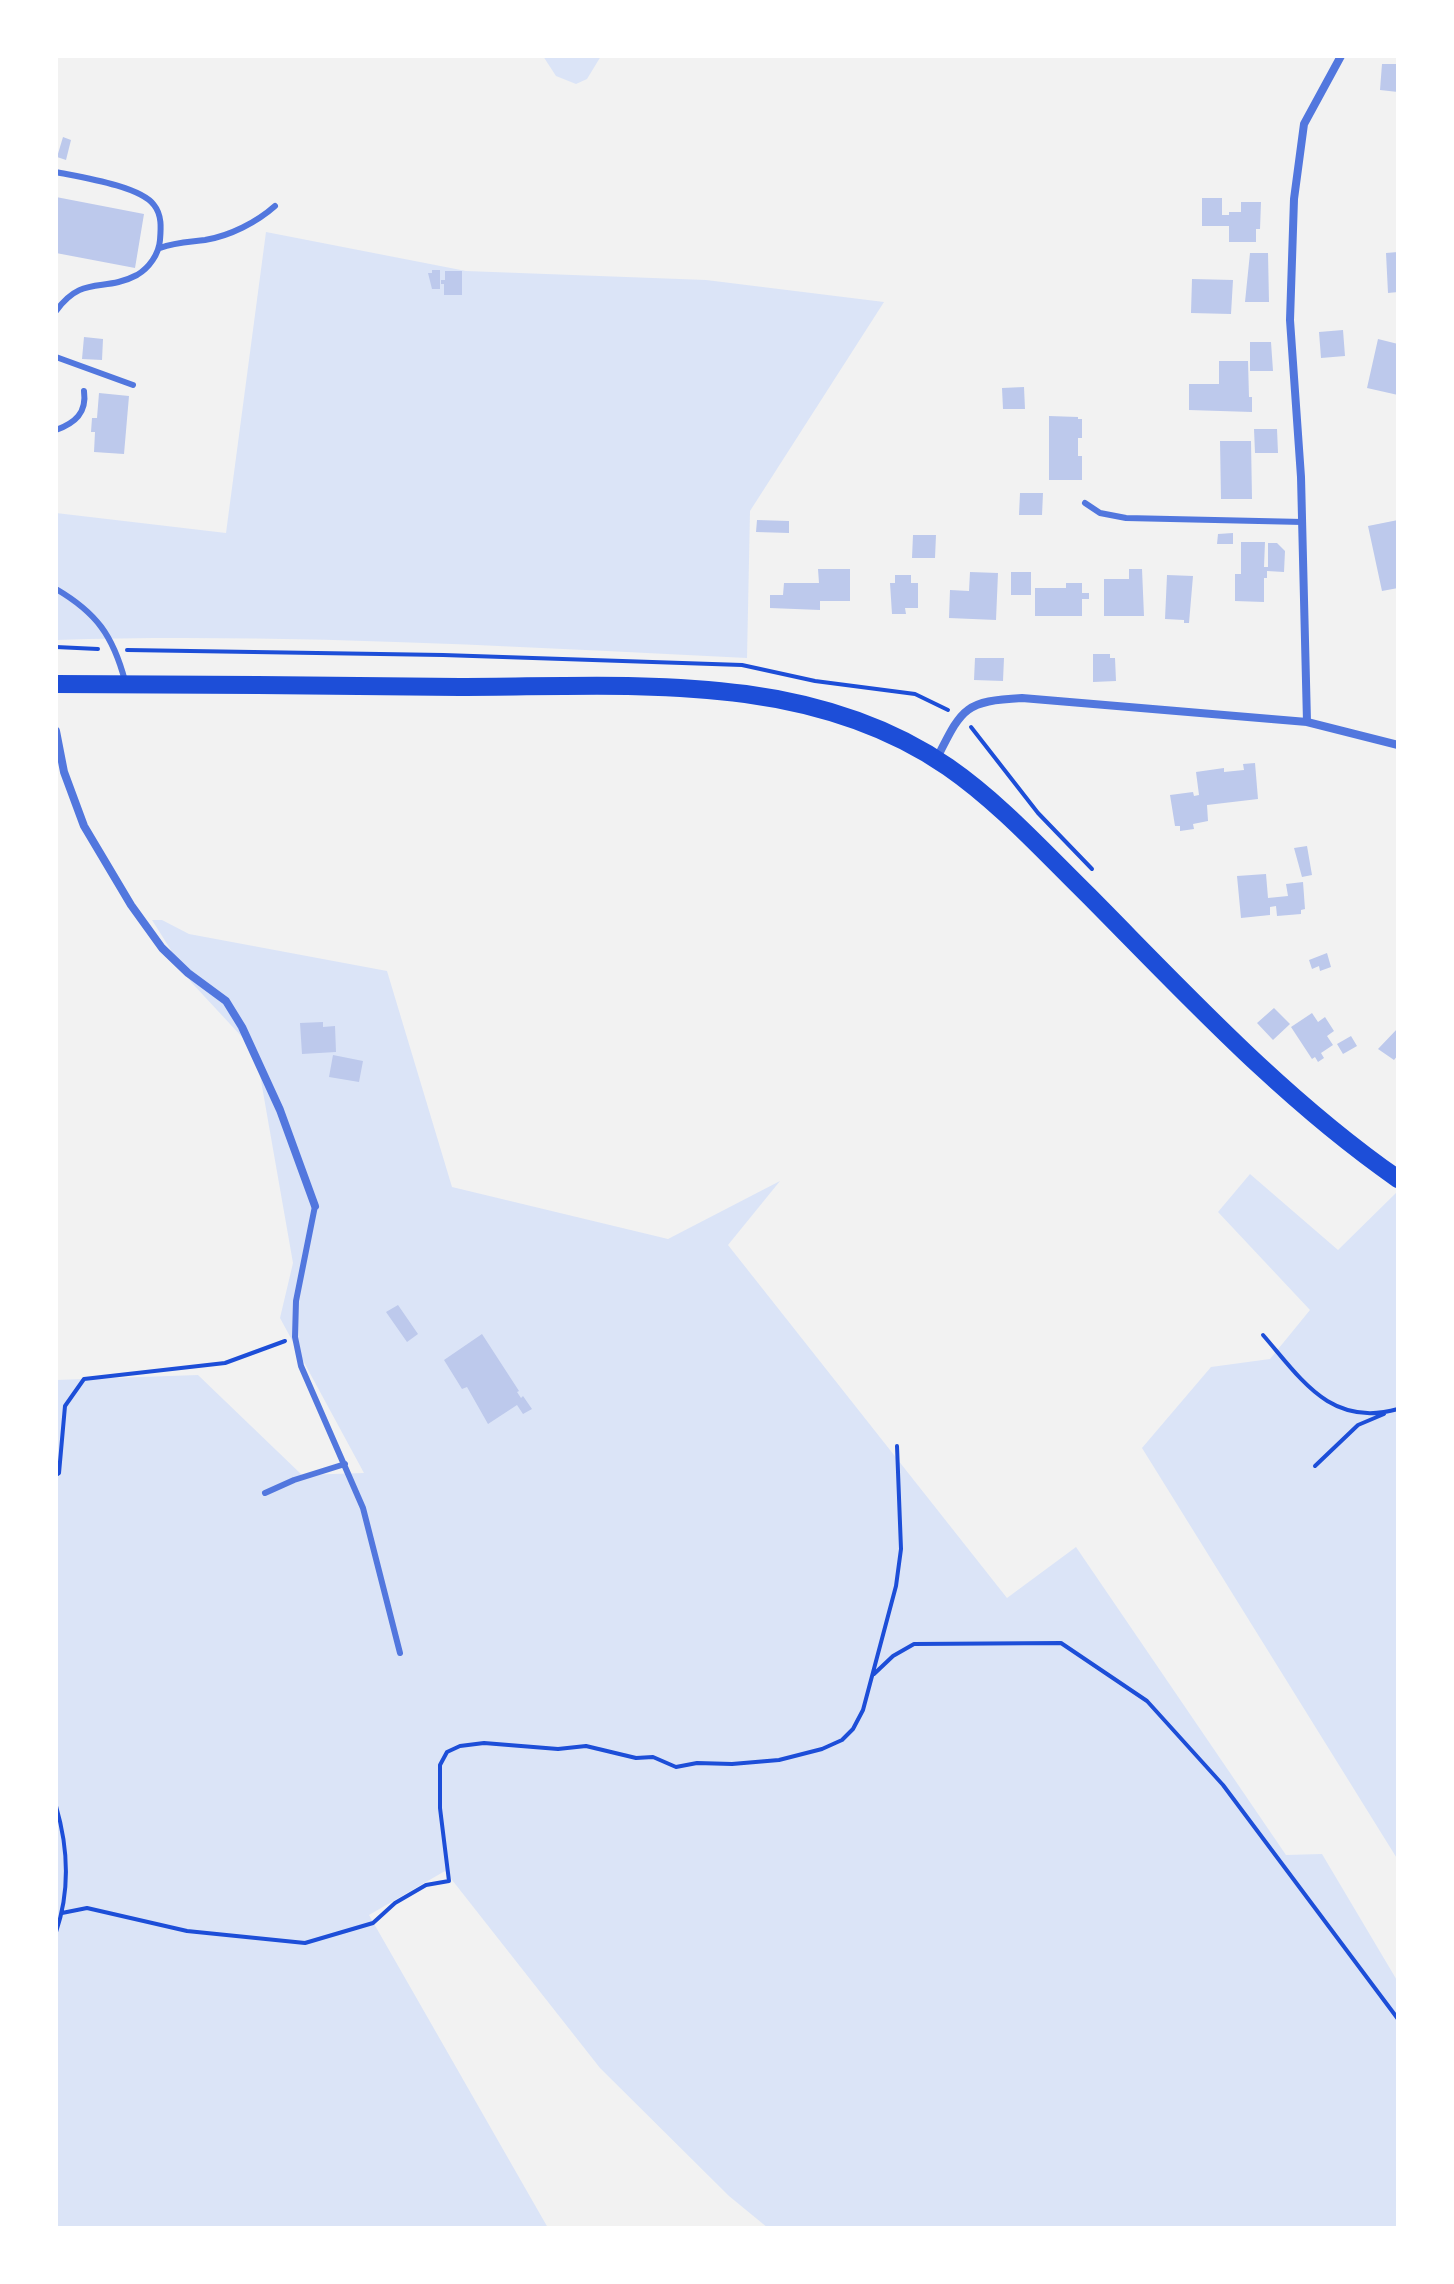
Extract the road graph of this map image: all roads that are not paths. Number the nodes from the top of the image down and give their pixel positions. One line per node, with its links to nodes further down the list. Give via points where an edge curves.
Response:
1 (1341, 56): 11 (street, via 1304,124 1294,199 1290,320)
2 (56, 172): 4 (lane, via 142,194 160,217)
3 (275, 206): 4 (lane, via 262,218 223,235)
4 (160, 248): 5 (lane, via 138,274 82,287)
5 (56, 311)
6 (56, 357): 7 (lane)
7 (133, 385)
8 (84, 391): 9 (lane, via 79,417)
9 (56, 430)
10 (1085, 503): 11 (lane, via 1100,513 1126,518)
11 (1303, 522): 15 (street)
12 (56, 589): 14 (lane, via 102,625 117,650)
13 (56, 684): 14 (main road)
14 (126, 684): 18 (main road, via 649,687 755,694 845,716)
15 (1307, 722): 17 (street); 18 (street, via 1022,698 986,700 958,716)
16 (56, 731): 20 (street, via 84,826 131,905 162,948 226,1001 242,1027)
17 (1398, 745)
18 (936, 760): 19 (main road, via 1031,839 1272,1077)
19 (1398, 1179)
20 (315, 1206): 21 (lane, via 296,1301 295,1337 301,1366)
21 (345, 1464): 22 (lane); 23 (lane, via 363,1508)
22 (265, 1493)
23 (400, 1653)

